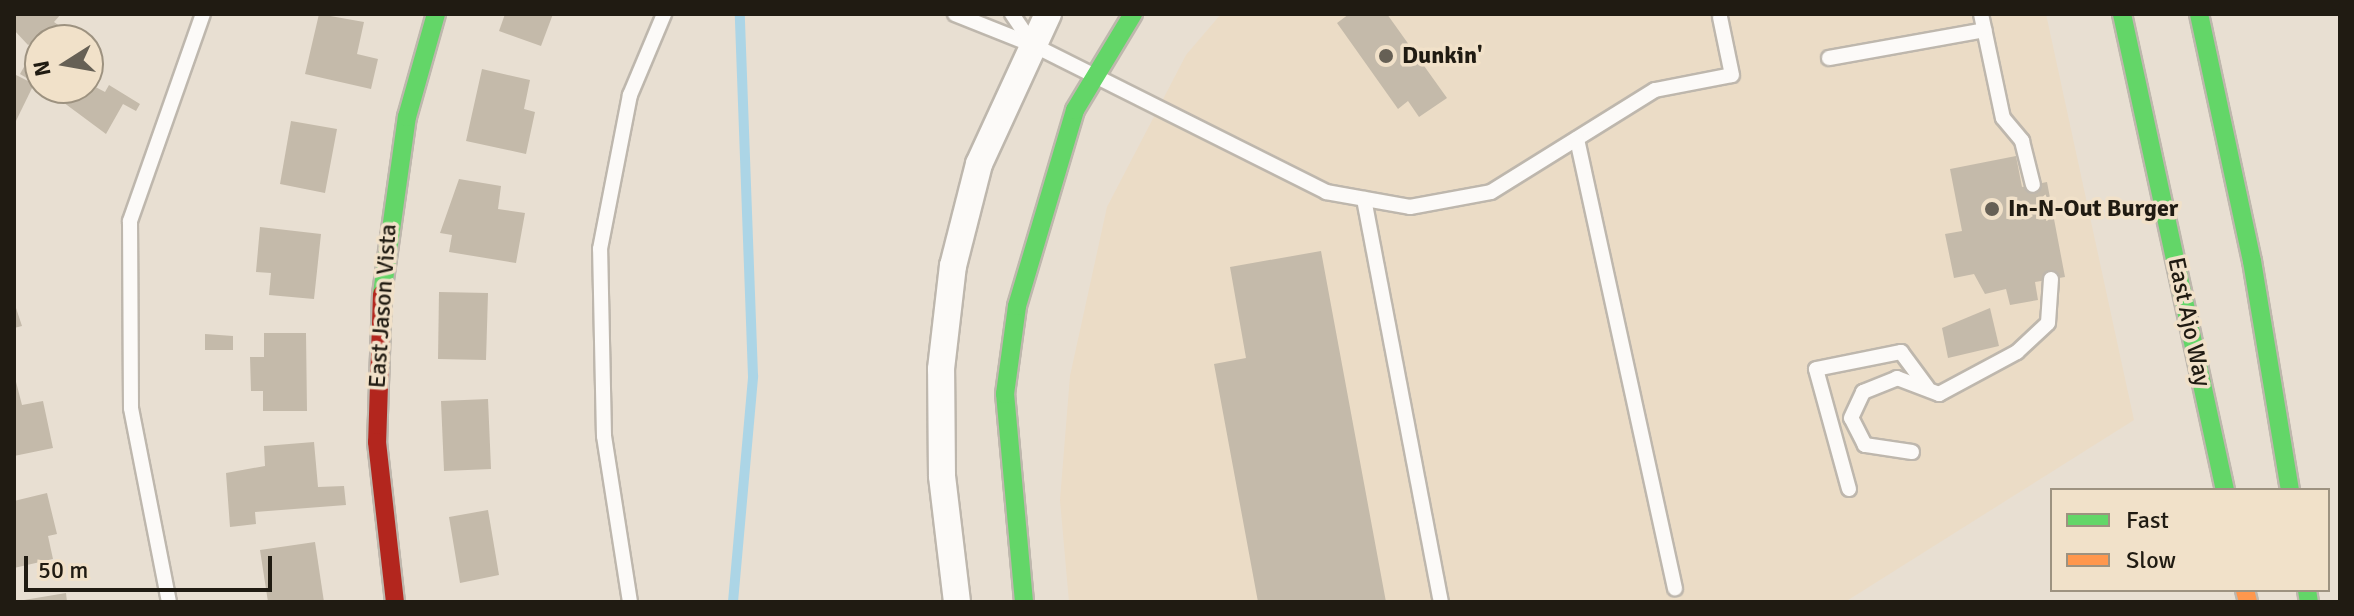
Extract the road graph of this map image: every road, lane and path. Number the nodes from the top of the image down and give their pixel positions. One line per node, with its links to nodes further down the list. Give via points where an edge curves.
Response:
1 (203, 14): 26 (lane, via 130,221 131,408)
2 (436, 14): 27 (street, East Jason Vista, via 407,117 383,261 377,442)
3 (664, 14): 28 (lane, via 630,95 600,249 604,436)
4 (955, 14): 13 (lane)
5 (1012, 14): 13 (lane)
6 (1048, 14): 13 (street)
7 (1133, 14): 15 (street)
8 (1981, 14): 12 (lane)
9 (2122, 14): 22 (street, East Ajo Way)
10 (2199, 14): 23 (street, via 2252,261)
11 (1720, 17): 16 (lane, via 1732,75 1655,90)
12 (1984, 30): 14 (lane); 17 (lane, via 2003,118 2022,141)
13 (1033, 45): 15 (lane); 29 (street, via 979,164 953,266 941,369 942,476)
14 (1829, 58)
15 (1095, 75): 18 (lane, via 1326,192); 30 (street, via 1048,184 1015,321 1005,394)
16 (1577, 139): 18 (lane, via 1491,192 1410,207); 25 (lane)
17 (2033, 185)
18 (1364, 199): 31 (lane)
19 (2051, 279): 20 (lane, via 2048,323 2017,352 1959,386)
20 (1931, 391): 21 (lane, via 1888,378 1855,404 1854,432 1865,445); 24 (lane, via 1901,352 1816,369)
21 (1912, 452)
22 (2225, 488)
23 (2290, 488)
24 (1849, 489)
25 (1675, 588)
26 (169, 602)
27 (395, 602)
28 (630, 602)
29 (957, 602)
30 (1024, 602)
31 (1441, 602)

